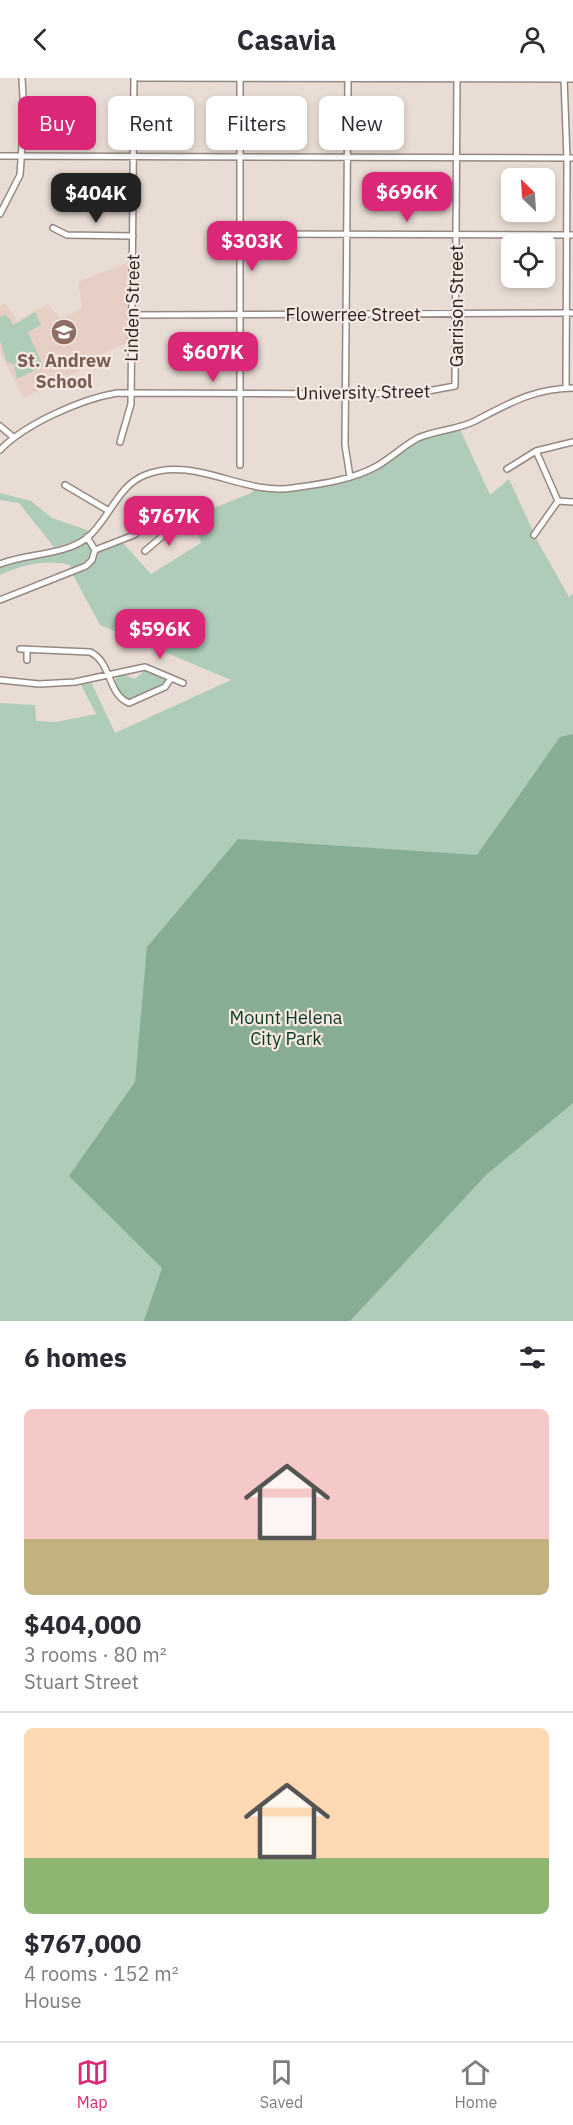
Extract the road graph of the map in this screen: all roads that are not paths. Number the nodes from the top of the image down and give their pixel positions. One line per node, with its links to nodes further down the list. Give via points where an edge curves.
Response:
1 (22, 78): 9 (street)
2 (136, 78): 3 (street); 10 (street, Linden Street)
3 (240, 78): 4 (street); 13 (street)
4 (348, 78): 6 (street); 11 (street)
5 (564, 78): 6 (street); 7 (street); 14 (street)
6 (457, 79): 12 (street, Garrison Street)
7 (573, 79)
8 (0, 156): 9 (street)
9 (21, 156): 10 (street); 15 (street, via 20,176)
10 (133, 157): 13 (street); 22 (street, Linden Street)
11 (348, 157): 12 (street); 13 (street); 18 (street)
12 (456, 157): 14 (street); 19 (street, Garrison Street)
13 (240, 158): 17 (street)
14 (570, 158): 20 (street)
15 (0, 214)
16 (53, 228): 22 (street, via 67,235)
17 (240, 234): 18 (street); 23 (street)
18 (348, 235): 19 (street); 24 (street)
19 (456, 235): 20 (street); 26 (street, Garrison Street)
20 (566, 235): 21 (street); 25 (street)
21 (573, 235)
22 (133, 236): 28 (street, Linden Street)
23 (240, 313): 24 (street, Flowerree Street); 28 (street, Flowerree Street); 32 (street)
24 (348, 313): 26 (street, Flowerree Street); 33 (street)
25 (565, 313): 26 (street, Flowerree Street); 27 (street, Flowerree Street); 30 (street)
26 (456, 314): 29 (street, Garrison Street, via 457,379)
27 (573, 314)
28 (133, 315): 31 (street, Linden Street)
29 (453, 388): 33 (street, University Street)
30 (570, 388): 42 (street, via 518,398 474,422 419,438 379,465)
31 (131, 394): 32 (street, University Street); 35 (street, University Street, via 94,398); 36 (street, Linden Street, via 128,423)
32 (241, 394): 33 (street, University Street); 40 (street)
33 (347, 394): 42 (street, via 345,445)
34 (0, 426): 35 (street)
35 (13, 437): 38 (street, University Street)
36 (120, 442)
37 (573, 442): 39 (street)
38 (0, 450)
39 (536, 451): 41 (street); 44 (street)
40 (240, 465)
41 (507, 469)
42 (350, 477): 47 (street, via 273,489 186,471 160,471 129,485)
43 (65, 485): 47 (street)
44 (558, 501): 45 (street); 51 (street)
45 (573, 502)
46 (157, 508): 48 (street)
47 (109, 511): 52 (street)
48 (148, 523): 50 (street, via 157,524); 53 (street, via 134,536)
49 (184, 528): 50 (street)
50 (165, 534): 54 (street)
51 (534, 535)
52 (87, 537): 53 (street); 55 (street, via 62,549)
53 (94, 550): 56 (street, via 86,566)
54 (145, 551)
55 (0, 564)
56 (0, 600)
57 (20, 649): 58 (street)
58 (27, 649): 59 (street); 60 (street, via 90,652 102,660)
59 (27, 660)
60 (108, 675): 61 (street, via 145,667); 61 (street, via 121,698 129,703 165,687); 62 (street, via 56,683)
61 (171, 678): 63 (street)
62 (0, 680)
63 (183, 683)

